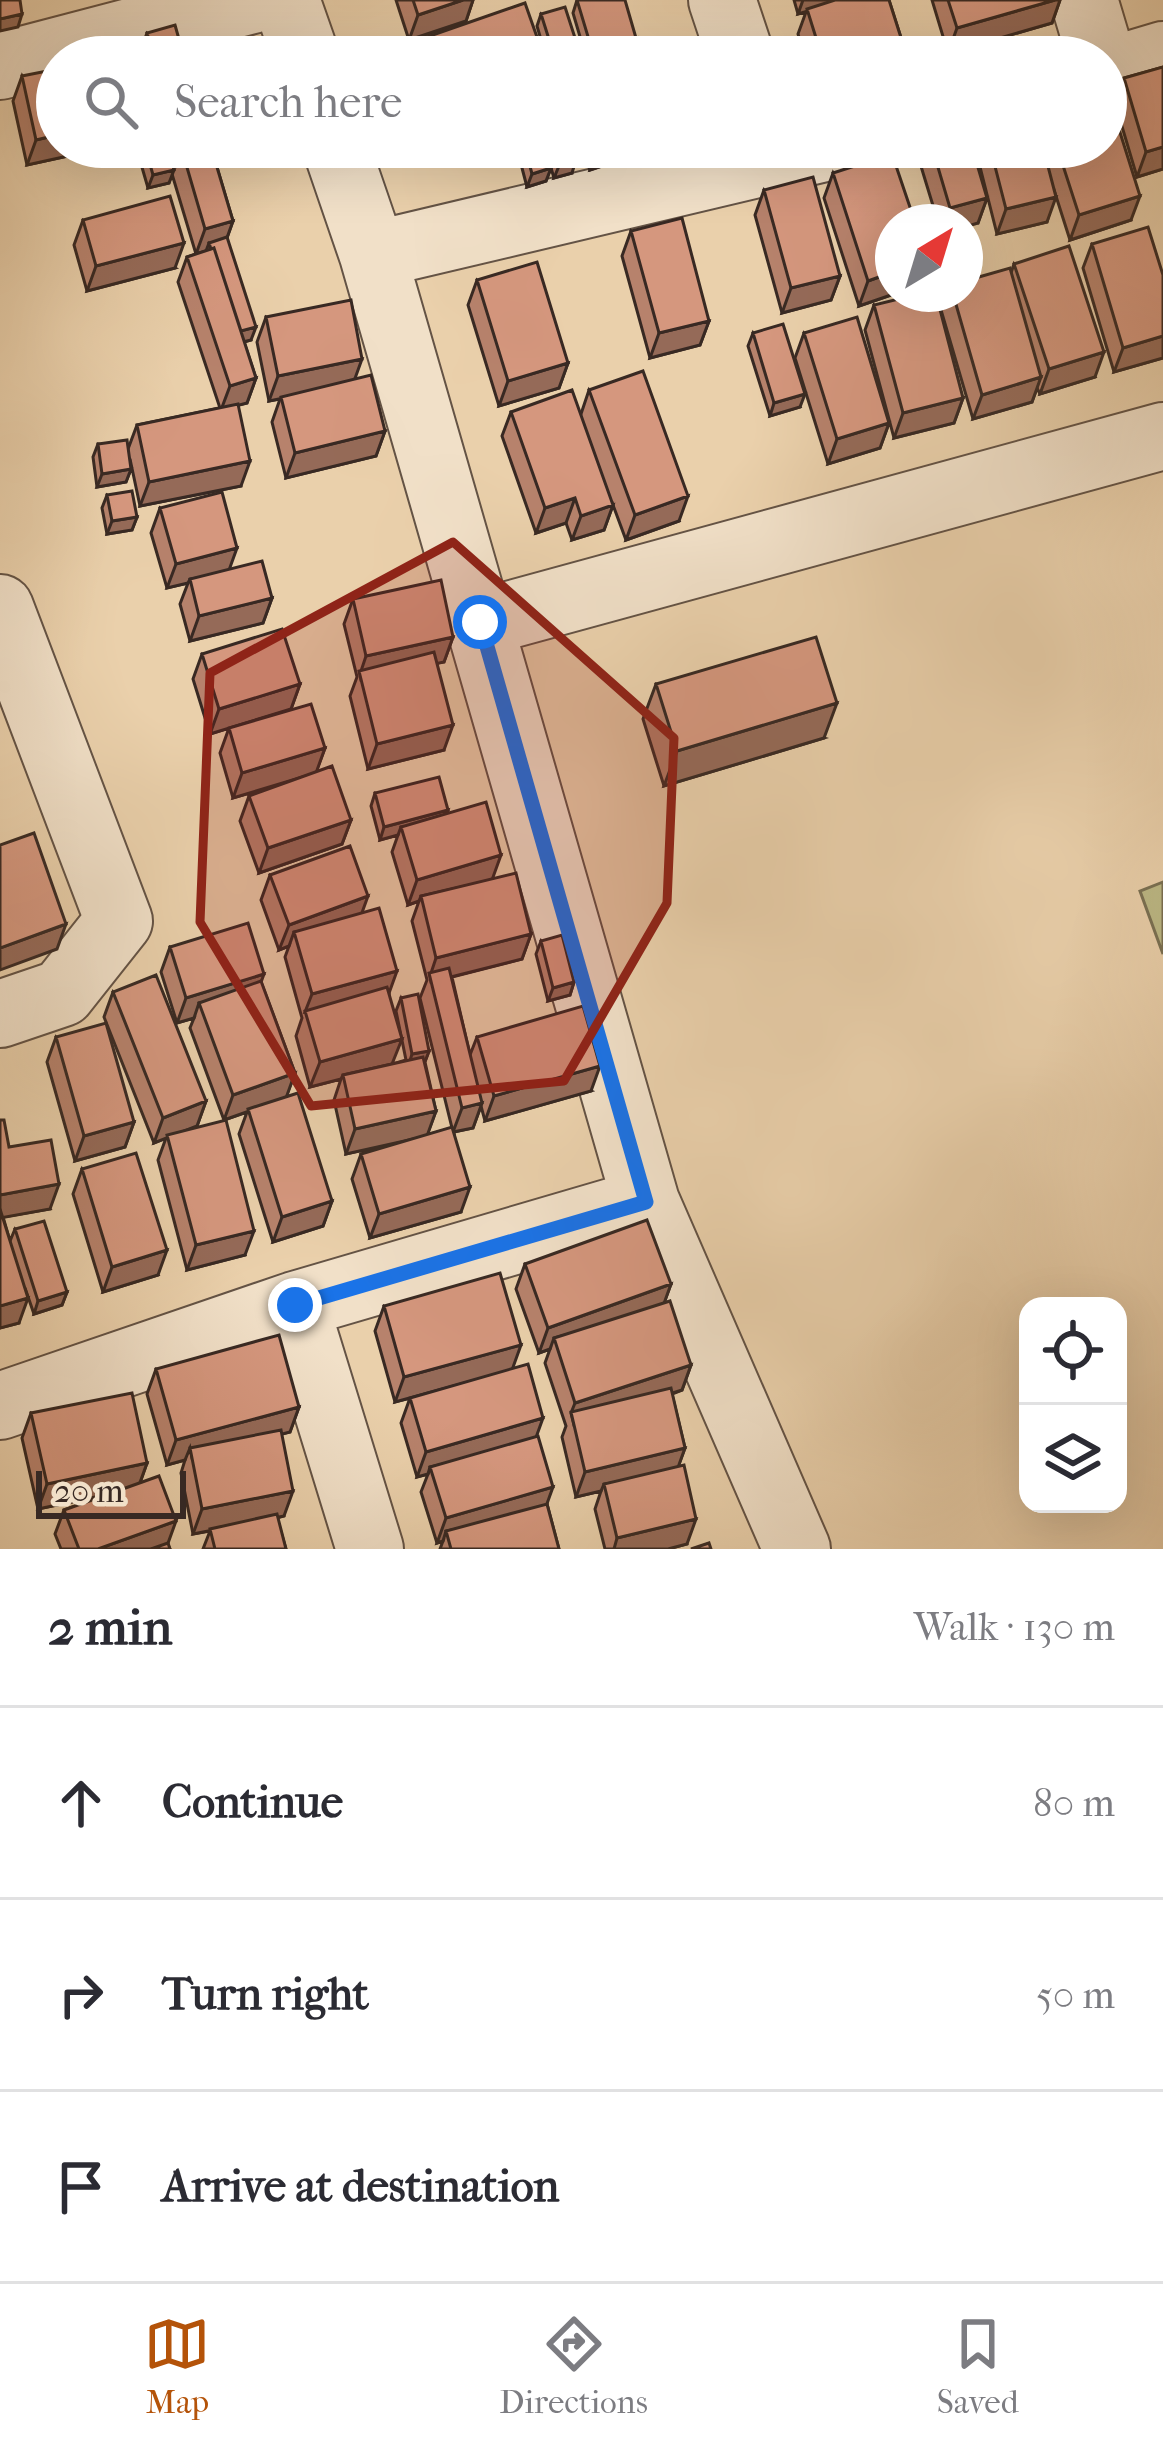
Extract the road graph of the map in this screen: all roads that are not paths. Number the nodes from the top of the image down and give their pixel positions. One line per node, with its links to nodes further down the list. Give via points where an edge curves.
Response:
1 (252, 0): 5 (street)
2 (286, 0): 6 (street)
3 (722, 0): 7 (street)
4 (1084, 0): 8 (street)
5 (115, 36)
6 (299, 36)
7 (734, 36)
8 (1095, 36)
9 (1163, 56): 12 (street)
10 (36, 57): 11 (street)
11 (0, 66)
12 (1127, 66)
13 (343, 168): 15 (street)
14 (727, 168): 15 (street)
15 (373, 255): 18 (street)
16 (1163, 436): 18 (street)
17 (0, 608): 19 (street, via 119,921 62,993)
18 (480, 622): 20 (street)
19 (0, 1014)
20 (646, 1202): 21 (street); 24 (street)
21 (295, 1305): 22 (street); 23 (street)
22 (0, 1406)
23 (370, 1549)
24 (797, 1549)

